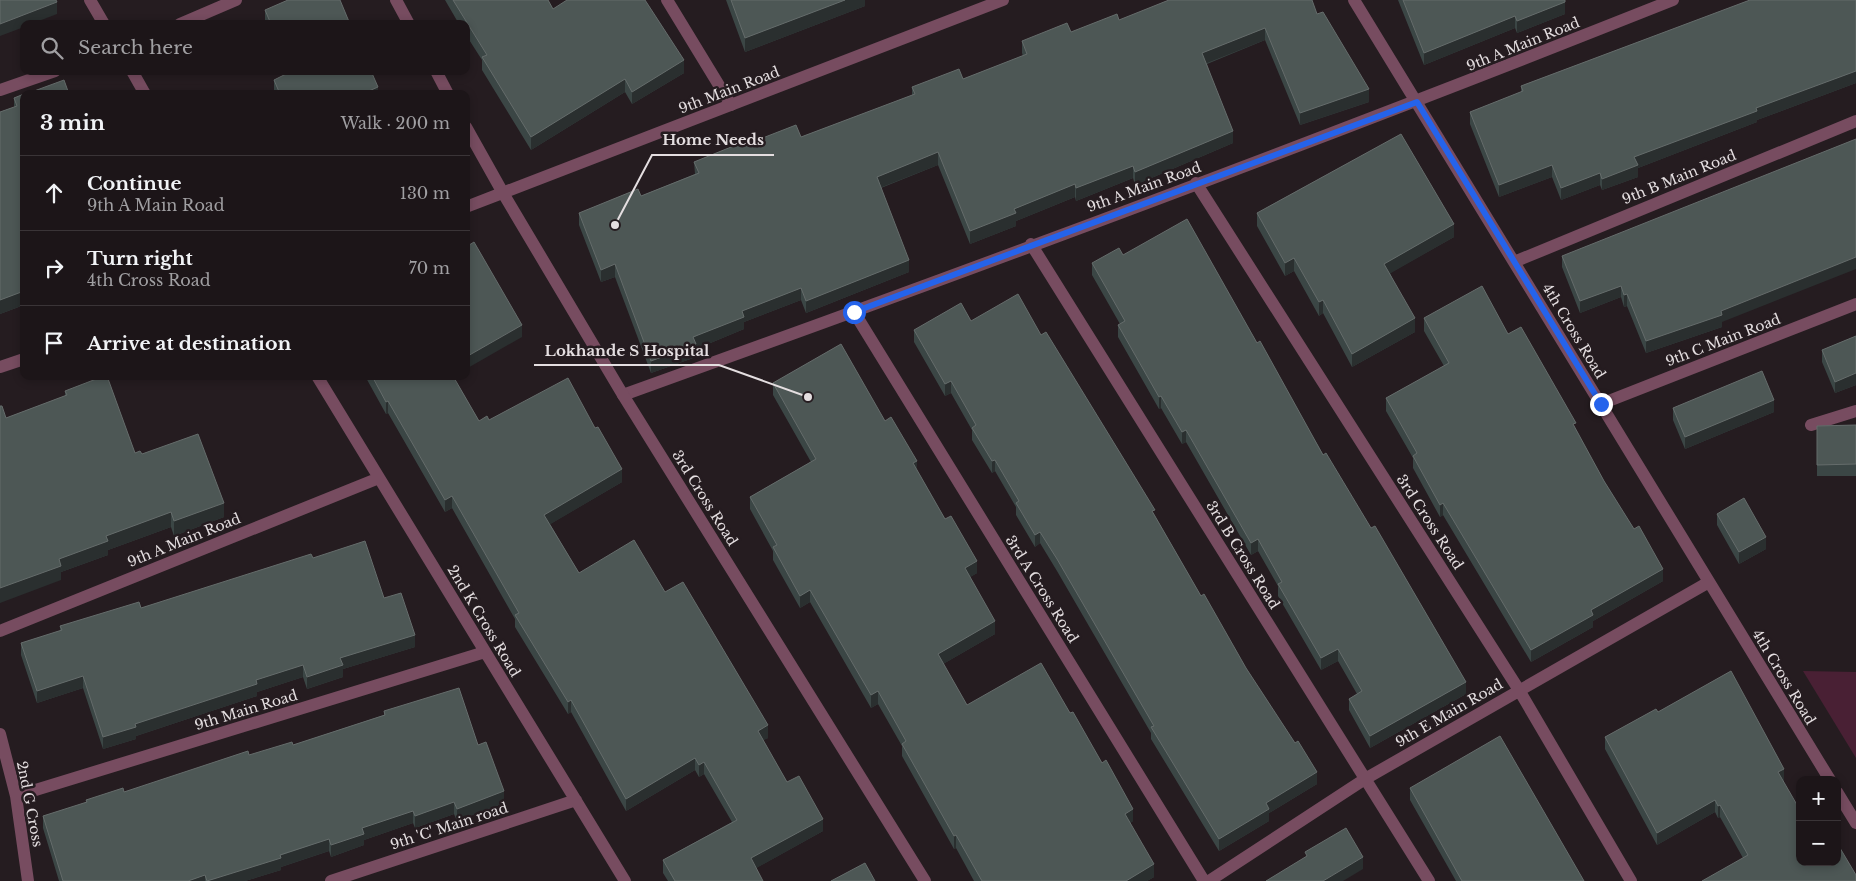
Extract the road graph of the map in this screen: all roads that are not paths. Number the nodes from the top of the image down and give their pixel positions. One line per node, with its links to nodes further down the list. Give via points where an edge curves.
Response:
1 (90, 0): 8 (street)
2 (236, 0): 9 (street)
3 (396, 0): 10 (street)
4 (667, 0): 18 (street)
5 (1003, 0): 18 (street, 9th Main Road)
6 (1354, 0): 17 (street, 4th Cross Road)
7 (1673, 0): 17 (street, 9th A Main Road)
8 (102, 20)
9 (189, 20)
10 (408, 20)
11 (43, 75): 14 (street)
12 (134, 75): 15 (street)
13 (438, 75): 16 (street)
14 (0, 90)
15 (144, 90)
16 (446, 90)
17 (1417, 102): 21 (street, 9th A Main Road); 25 (street, 4th Cross Road)
18 (731, 105): 22 (street, 9th Main Road)
19 (1856, 120): 25 (street, 9th B Main Road)
20 (470, 134): 22 (street, 3rd Cross Road)
21 (1196, 183): 24 (street, 9th A Main Road); 39 (street, 3rd Cross Road)
22 (502, 193): 23 (street, 9th Main Road); 31 (street, 3rd Cross Road)
23 (470, 205)
24 (1031, 244): 27 (street, 9th A Main Road); 42 (street, 3rd B Cross Road)
25 (1514, 262): 32 (street, 4th Cross Road)
26 (1856, 304): 32 (street, 9th C Main Road)
27 (854, 312): 31 (street, 9th A Main Road); 51 (street, 3rd A Cross Road)
28 (20, 360): 29 (street)
29 (0, 366)
30 (319, 380): 35 (street, 2nd K Cross Road)
31 (623, 395): 50 (street, 3rd Cross Road)
32 (1601, 404): 36 (street, 4th Cross Road)
33 (1856, 411): 34 (street)
34 (1811, 424)
35 (379, 478): 37 (street, 9th A Main Road); 38 (street, 2nd K Cross Road)
36 (1709, 582): 39 (street, 9th E Main Road); 41 (street, 4th Cross Road)
37 (0, 630)
38 (485, 652): 43 (street, 9th Main Road); 45 (street, 2nd K Cross Road)
39 (1519, 690): 42 (street, 9th E Main Road); 54 (street, 3rd Cross Road)
40 (0, 734): 43 (street, 2nd G Cross)
41 (1828, 776)
42 (1365, 779): 52 (street, 9th E Main Road); 53 (street, 3rd B Cross Road)
43 (16, 796): 47 (street, 2nd G Cross)
44 (1841, 799): 46 (street)
45 (576, 800): 48 (street, 9th 'C' Main road); 49 (street, 2nd K Cross Road)
46 (1856, 823)
47 (28, 881)
48 (331, 881)
49 (625, 881)
50 (925, 881)
51 (1204, 881)
52 (1210, 881)
53 (1429, 881)
54 (1630, 881)

